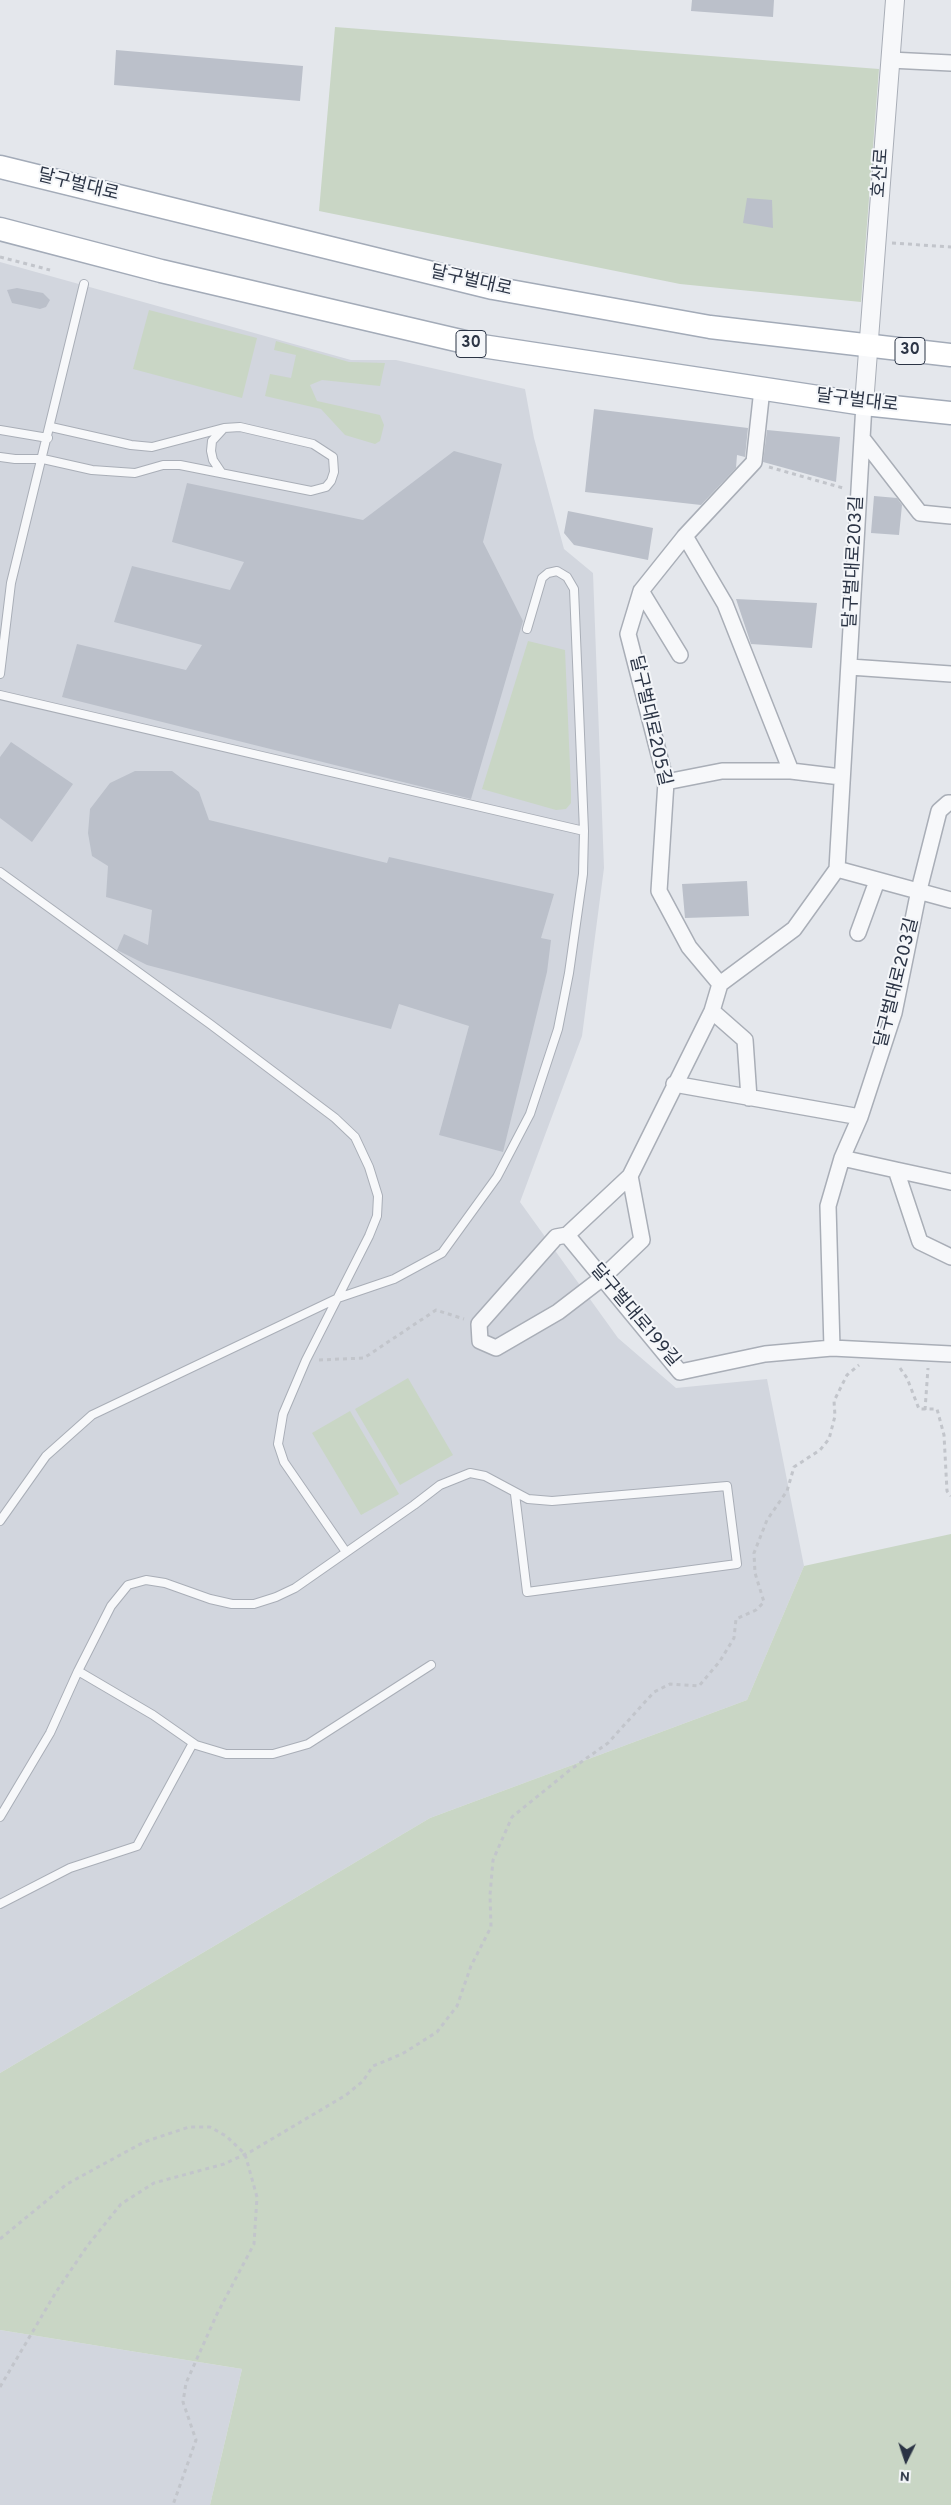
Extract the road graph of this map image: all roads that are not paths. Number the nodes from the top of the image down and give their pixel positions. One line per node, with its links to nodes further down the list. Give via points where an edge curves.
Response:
1 (895, 0): 2 (street, 호산로)
2 (890, 60): 3 (street); 7 (street, 호산로)
3 (951, 63)
4 (0, 167): 7 (main road, 달구벌대로 / 30, via 493,288 710,327)
5 (0, 229): 9 (main road, 달구벌대로 / 30, via 161,271 482,346)
6 (84, 284): 12 (lane)
7 (868, 346): 8 (main road, 달구벌대로 / 30); 10 (street, 달구벌대로203길)
8 (951, 354)
9 (762, 389): 10 (main road, 달구벌대로 / 30); 21 (street, 달구벌대로205길, via 754,462)
10 (864, 404): 11 (main road, 달구벌대로 / 30); 16 (street, 달구벌대로203길)
11 (951, 413)
12 (51, 427): 13 (lane, via 152,447); 15 (lane)
13 (224, 428): 19 (lane, via 212,441 213,460); 19 (lane, via 250,429 313,444 333,457 334,472 326,487 311,491)
14 (0, 430): 15 (lane)
15 (48, 438): 18 (lane)
16 (862, 438): 20 (street, via 920,513); 25 (street, 달구벌대로203길)
17 (0, 457): 18 (lane)
18 (43, 459): 19 (lane, via 104,471 136,473 163,465 180,465); 26 (lane, via 12,583)
19 (221, 472)
20 (951, 516)
21 (685, 536): 22 (street, 달구벌대로205길); 29 (street, via 725,604)
22 (641, 591): 24 (street); 31 (street, 달구벌대로205길, via 628,634)
23 (527, 629): 33 (lane, via 542,578 557,571 567,576 574,589)
24 (680, 655)
25 (850, 667): 27 (street); 30 (street, 달구벌대로203길)
26 (0, 674)
27 (951, 674)
28 (0, 694): 33 (lane)
29 (791, 771): 30 (street); 31 (street, via 722,770)
30 (841, 777): 34 (street, 달구벌대로203길)
31 (666, 782): 40 (street, 달구벌대로205길, via 659,891 690,947)
32 (951, 803): 37 (street, via 939,811)
33 (584, 831): 52 (lane, via 583,874 569,973 558,1029 530,1114 496,1177 442,1253 394,1279)
34 (837, 869): 36 (street); 40 (street, via 794,928)
35 (0, 872): 52 (lane, via 210,1024 335,1118 355,1137 378,1196 377,1216)
36 (877, 881): 37 (street); 39 (street)
37 (919, 890): 38 (street); 44 (street, 달구벌대로203길, via 894,1013)
38 (951, 900)
39 (858, 933)
40 (720, 984): 41 (street)
41 (712, 1011): 42 (street); 43 (street, via 745,1040)
42 (674, 1084): 43 (street); 47 (street)
43 (749, 1098): 44 (street)
44 (860, 1117): 45 (street, 달구벌대로203길)
45 (842, 1158): 46 (street); 53 (street, 달구벌대로203길, via 828,1206)
46 (896, 1170): 48 (street); 50 (street, via 920,1242)
47 (630, 1176): 49 (street); 51 (street, via 642,1240)
48 (951, 1182)
49 (567, 1235): 51 (street, 달구벌대로199길); 51 (street, via 556,1237 478,1324 480,1341 496,1348 558,1312)
50 (951, 1257)
51 (601, 1279): 53 (street, 달구벌대로199길, via 680,1372 765,1354)
52 (338, 1298): 56 (lane, via 92,1415 46,1456); 57 (lane, via 282,1414 278,1444 284,1462)
53 (832, 1348): 54 (street, 달구벌대로199길)
54 (951, 1354)
55 (515, 1494): 55 (lane, via 531,1500 552,1501 728,1486 737,1564 526,1592); 57 (lane, via 484,1476 470,1473 454,1477)
56 (0, 1521)
57 (346, 1552): 59 (lane, via 295,1588 254,1604 232,1604 156,1582 141,1581 128,1585 111,1606)
58 (431, 1665): 60 (lane, via 308,1744 273,1754 226,1754)
59 (78, 1671): 60 (lane, via 153,1715); 61 (lane, via 50,1733)
60 (192, 1743): 62 (lane, via 137,1846 70,1868)
61 (0, 1817)
62 (0, 1904)

